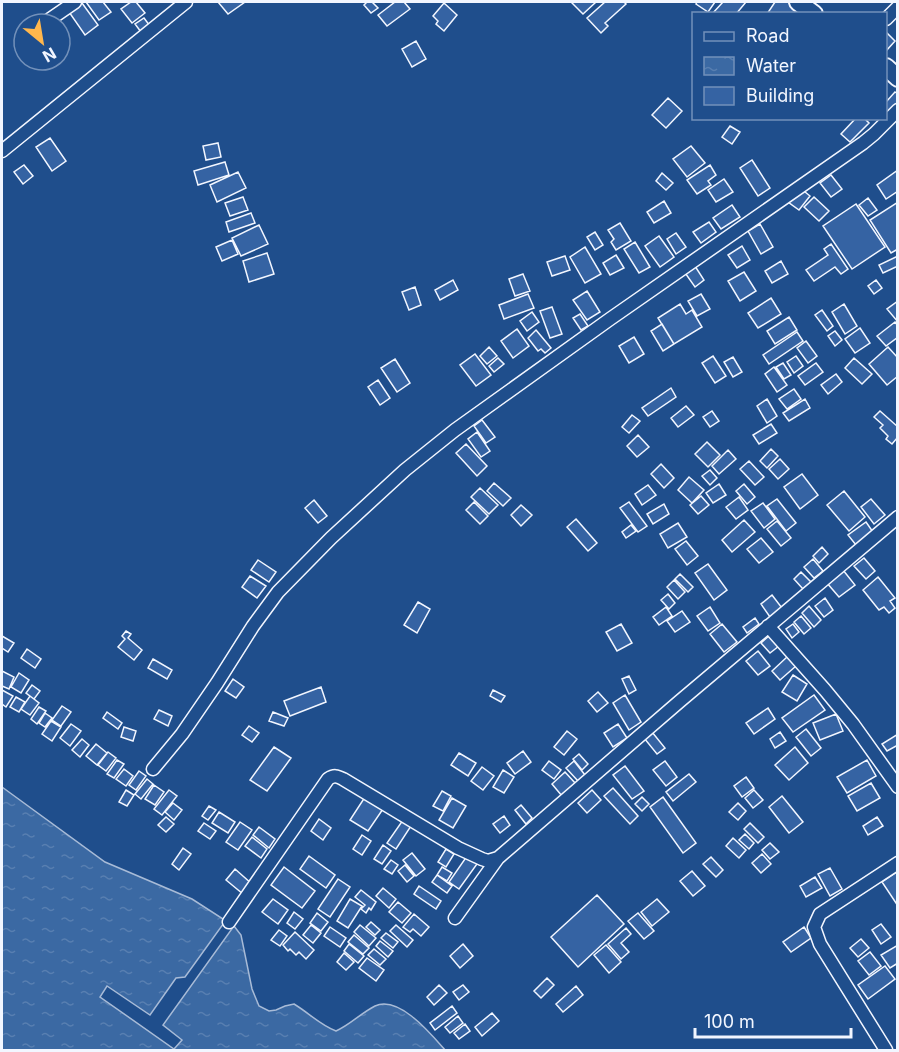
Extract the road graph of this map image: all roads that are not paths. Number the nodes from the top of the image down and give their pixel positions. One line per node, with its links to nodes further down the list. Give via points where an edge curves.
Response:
1 (75, 2): 4 (street)
2 (186, 2): 7 (street)
3 (798, 2): 5 (highway)
4 (60, 12)
5 (811, 12)
6 (897, 110): 10 (street, via 863,143 610,319 405,470 278,592 182,734)
7 (2, 151)
8 (897, 517): 9 (street)
9 (768, 626): 11 (street, via 846,716); 12 (street)
10 (153, 769)
11 (897, 787)
12 (498, 858): 14 (street); 15 (street, via 488,861 458,848 333,776)
13 (897, 863): 16 (street, via 820,915 814,927 820,945)
14 (455, 918)
15 (229, 922)
16 (886, 1050)

